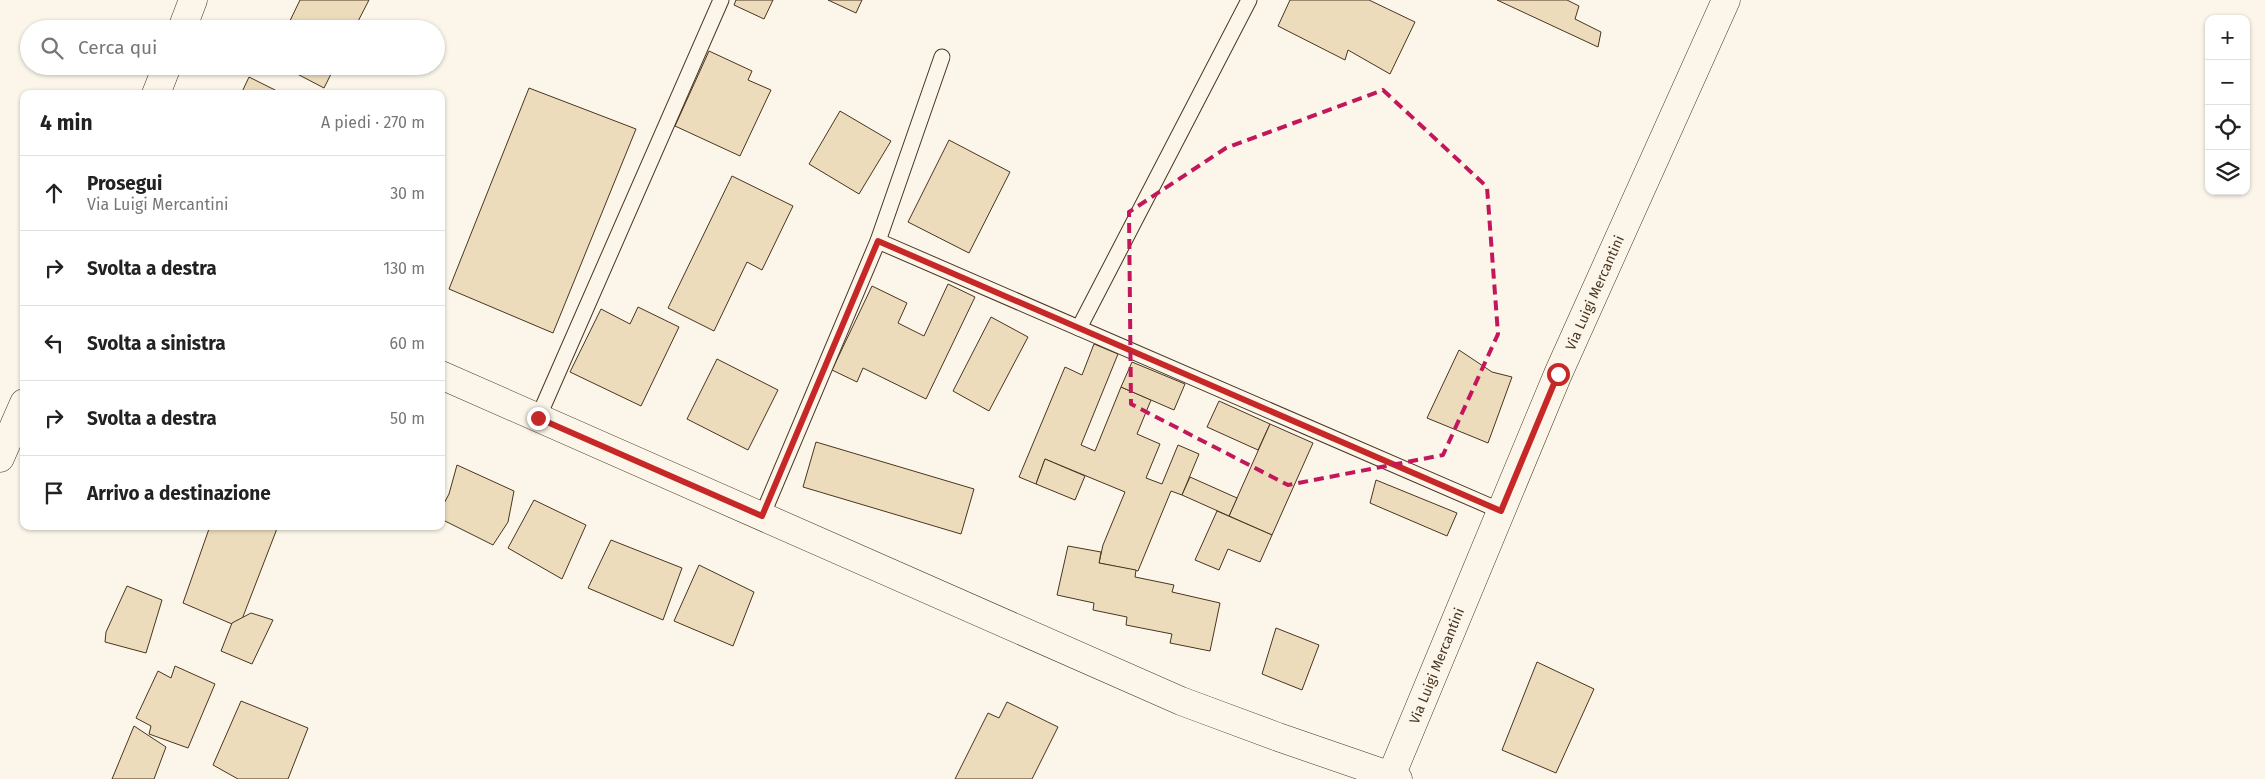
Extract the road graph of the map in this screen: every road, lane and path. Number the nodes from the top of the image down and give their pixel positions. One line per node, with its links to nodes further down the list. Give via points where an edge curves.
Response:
1 (193, 0): 5 (street)
2 (721, 0): 13 (lane)
3 (1249, 0): 10 (lane)
4 (1726, 0): 15 (street, Via Luigi Mercantini, via 1558,374)
5 (185, 20)
6 (942, 56): 9 (lane)
7 (163, 75): 8 (street)
8 (158, 90)
9 (878, 241): 10 (lane); 16 (lane)
10 (1079, 328): 15 (lane)
11 (445, 377): 13 (street)
12 (20, 413): 14 (street)
13 (538, 418): 16 (street)
14 (0, 458)
15 (1501, 511): 17 (street, Via Luigi Mercantini)
16 (762, 516): 17 (street, via 1181,701)
17 (1395, 778)

